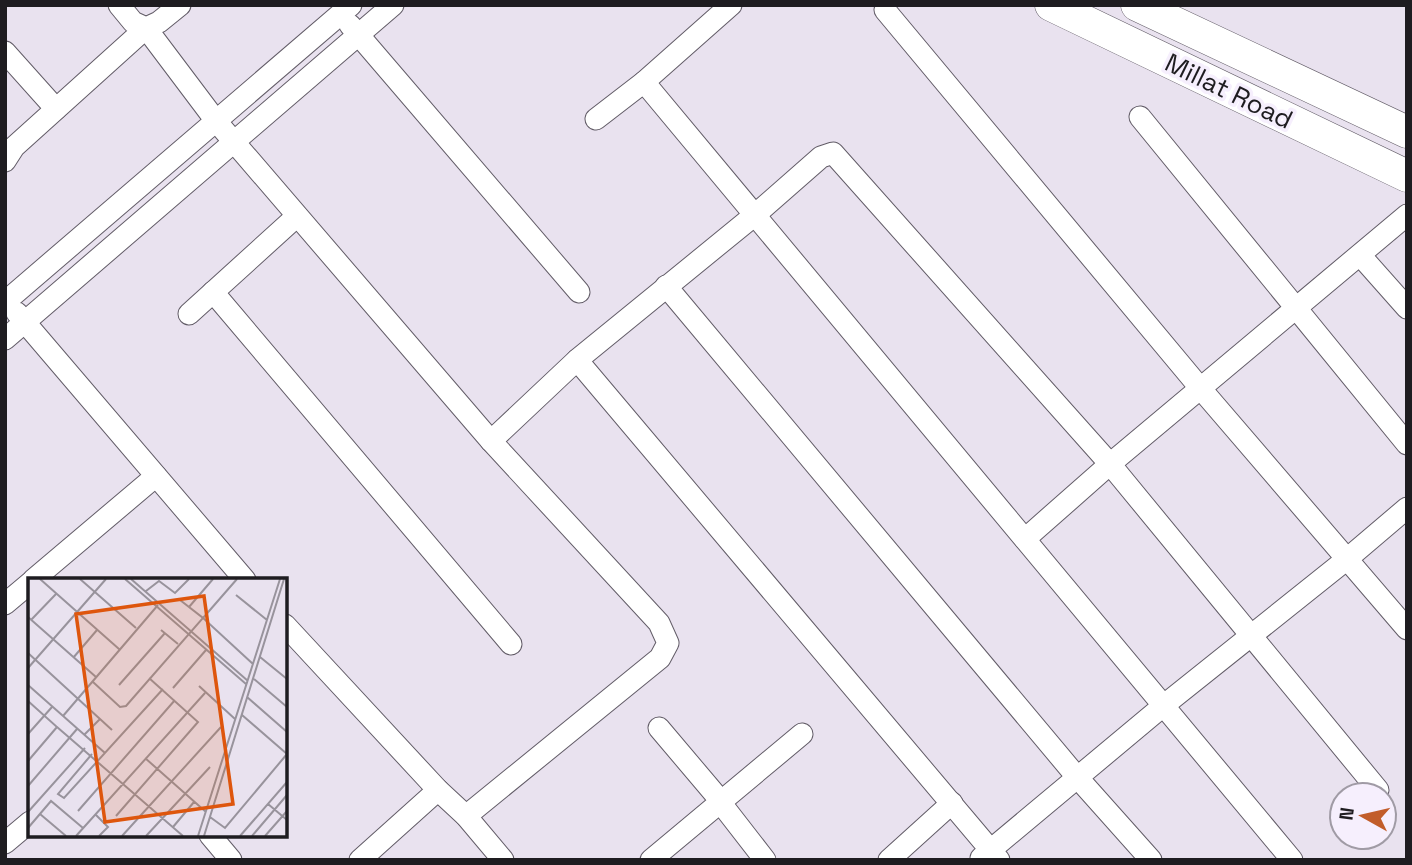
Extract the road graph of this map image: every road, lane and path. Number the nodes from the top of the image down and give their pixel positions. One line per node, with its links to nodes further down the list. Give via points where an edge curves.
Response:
1 (119, 5): 9 (street, via 133,22)
2 (180, 5): 9 (street)
3 (393, 5): 10 (street)
4 (731, 5): 12 (street)
5 (1051, 5): 20 (main road, Millat Road)
6 (1137, 5): 17 (main road, Millat Road)
7 (346, 10): 10 (street); 16 (street)
8 (885, 10): 35 (street)
9 (146, 28): 13 (street); 16 (street)
10 (359, 34): 18 (street); 27 (street)
11 (5, 52): 13 (street)
12 (644, 82): 15 (street); 21 (street)
13 (55, 109): 19 (street)
14 (1140, 117): 30 (street)
15 (596, 119)
16 (216, 121): 18 (street); 28 (street)
17 (1407, 132)
18 (234, 142): 23 (street); 32 (street)
19 (5, 161)
20 (1407, 176)
21 (756, 214): 25 (street); 38 (street, via 821,157 837,155); 41 (street)
22 (1407, 215): 24 (street)
23 (297, 216): 26 (street); 36 (street)
24 (1360, 255): 29 (street); 30 (street)
25 (666, 286): 34 (street); 54 (street)
26 (212, 292): 31 (street); 50 (street)
27 (579, 292)
28 (6, 301): 32 (street)
29 (1407, 308)
30 (1296, 309): 35 (street); 37 (street)
31 (189, 314)
32 (24, 322): 33 (street); 39 (street)
33 (5, 339)
34 (577, 360): 36 (street); 58 (street)
35 (1201, 389): 38 (street); 42 (street)
36 (491, 441): 59 (street, via 659,623 668,643 660,658)
37 (1407, 444)
38 (1110, 464): 41 (street); 49 (street)
39 (156, 476): 43 (street); 44 (street)
40 (1407, 508): 42 (street)
41 (1025, 539): 51 (street)
42 (1347, 559): 48 (street); 49 (street)
43 (36, 578)
44 (243, 578)
45 (28, 584): 46 (street)
46 (5, 604)
47 (287, 627): 56 (street)
48 (1407, 629)
49 (1252, 635): 51 (street); 55 (street)
50 (511, 644)
51 (1163, 706): 54 (street); 71 (street)
52 (659, 728): 57 (street)
53 (802, 734): 57 (street)
54 (1077, 777): 63 (street); 70 (street)
55 (1371, 781)
56 (438, 790): 59 (street); 65 (street)
57 (717, 798): 67 (street); 68 (street)
58 (952, 803): 63 (street); 69 (street)
59 (466, 816): 66 (street)
60 (28, 824): 62 (street)
61 (212, 837): 64 (street)
62 (5, 843)
63 (990, 857)
64 (231, 860)
65 (360, 860)
66 (502, 860)
67 (650, 860)
68 (765, 860)
69 (889, 860)
70 (1151, 860)
71 (1292, 860)

